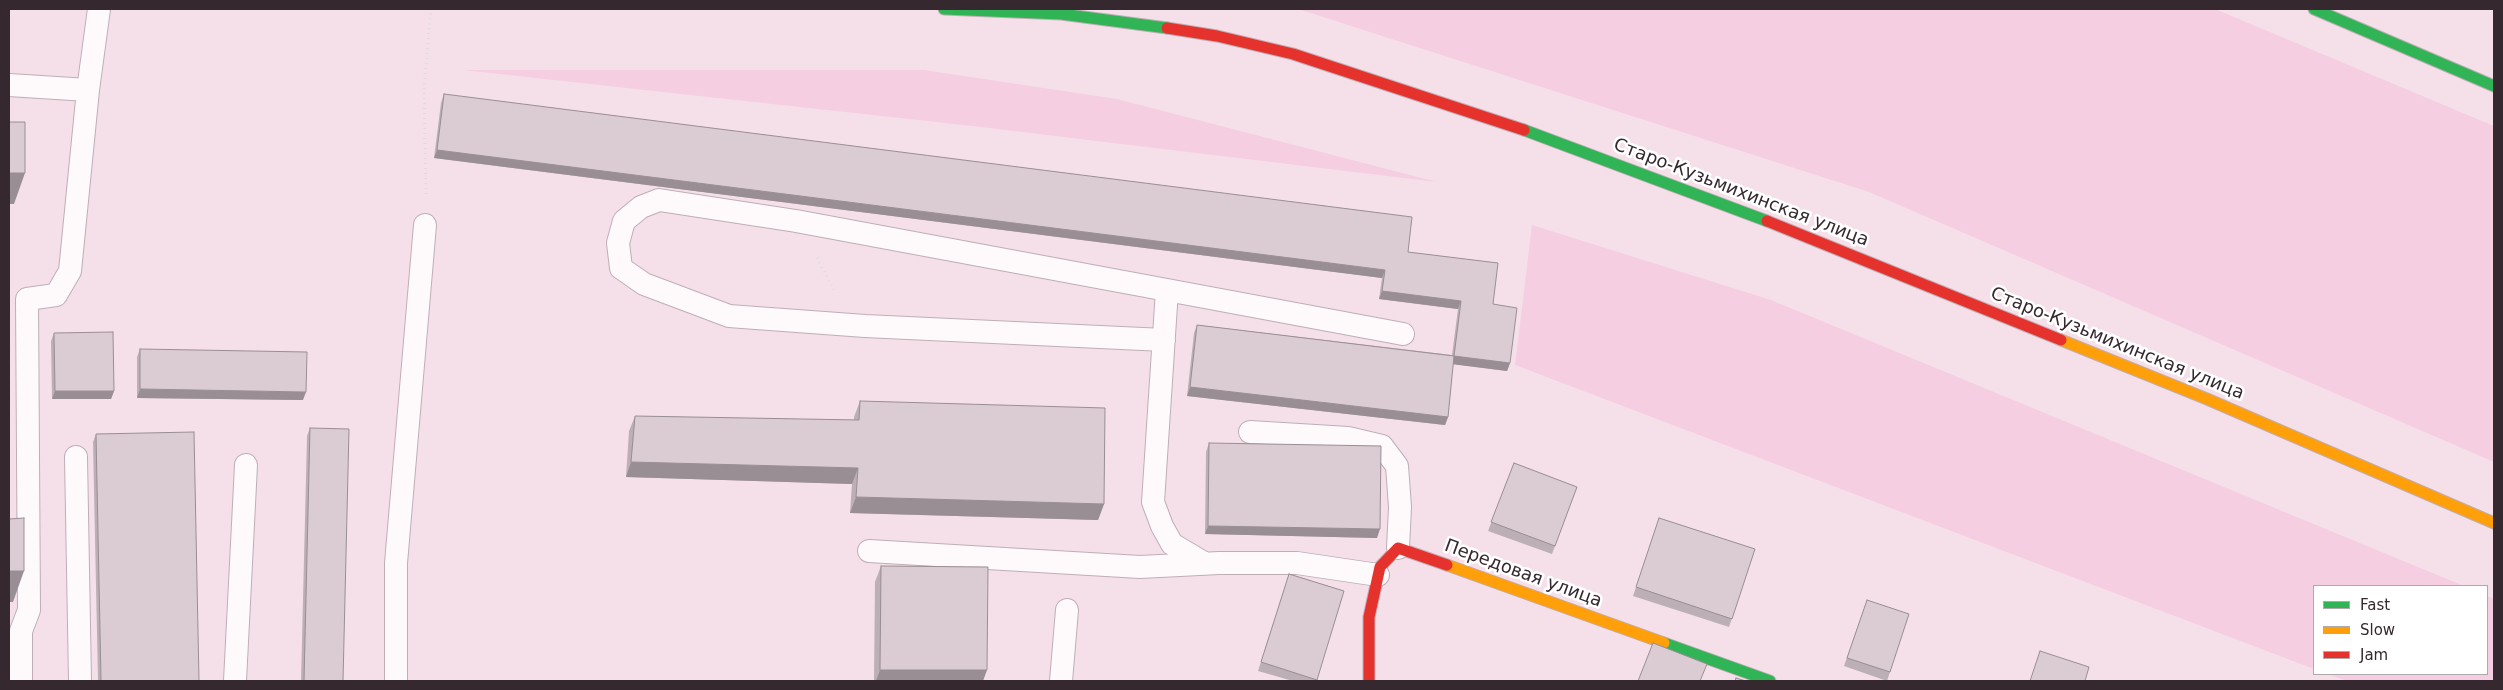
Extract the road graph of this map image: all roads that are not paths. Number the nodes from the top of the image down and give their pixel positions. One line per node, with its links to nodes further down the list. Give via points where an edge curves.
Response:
1 (99, 9): 6 (lane)
2 (944, 9): 15 (main road, Старо-Кузьмихинская улица, via 1061,14 1217,36 1294,54 1455,106 1813,238 2207,400)
3 (2314, 9): 5 (main road)
4 (9, 85): 6 (lane)
5 (2494, 86)
6 (88, 90): 9 (lane, via 70,271 56,295)
7 (425, 225): 25 (lane, via 396,563)
8 (1167, 290): 10 (lane); 11 (lane); 11 (lane, via 796,221 659,200 641,207 624,221 618,243 621,268 644,284 729,316 854,326)
9 (18, 299): 20 (lane)
10 (1403, 334)
11 (1164, 340): 18 (lane, via 1153,502 1172,544)
12 (1250, 432): 16 (lane, via 1348,438 1382,446 1397,466)
13 (76, 457): 23 (lane)
14 (246, 465): 24 (lane)
15 (2494, 523)
16 (1398, 548): 19 (main road, via 1380,567); 28 (main road, Передовая улица)
17 (869, 551): 18 (lane, via 1140,567)
18 (1204, 563): 19 (lane, via 1297,563)
19 (1378, 575): 27 (main road, via 1369,617)
20 (19, 610): 22 (lane)
21 (1067, 610): 26 (lane)
22 (21, 681)
23 (80, 681)
24 (235, 681)
25 (396, 681)
26 (1061, 681)
27 (1369, 681)
28 (1770, 681)

